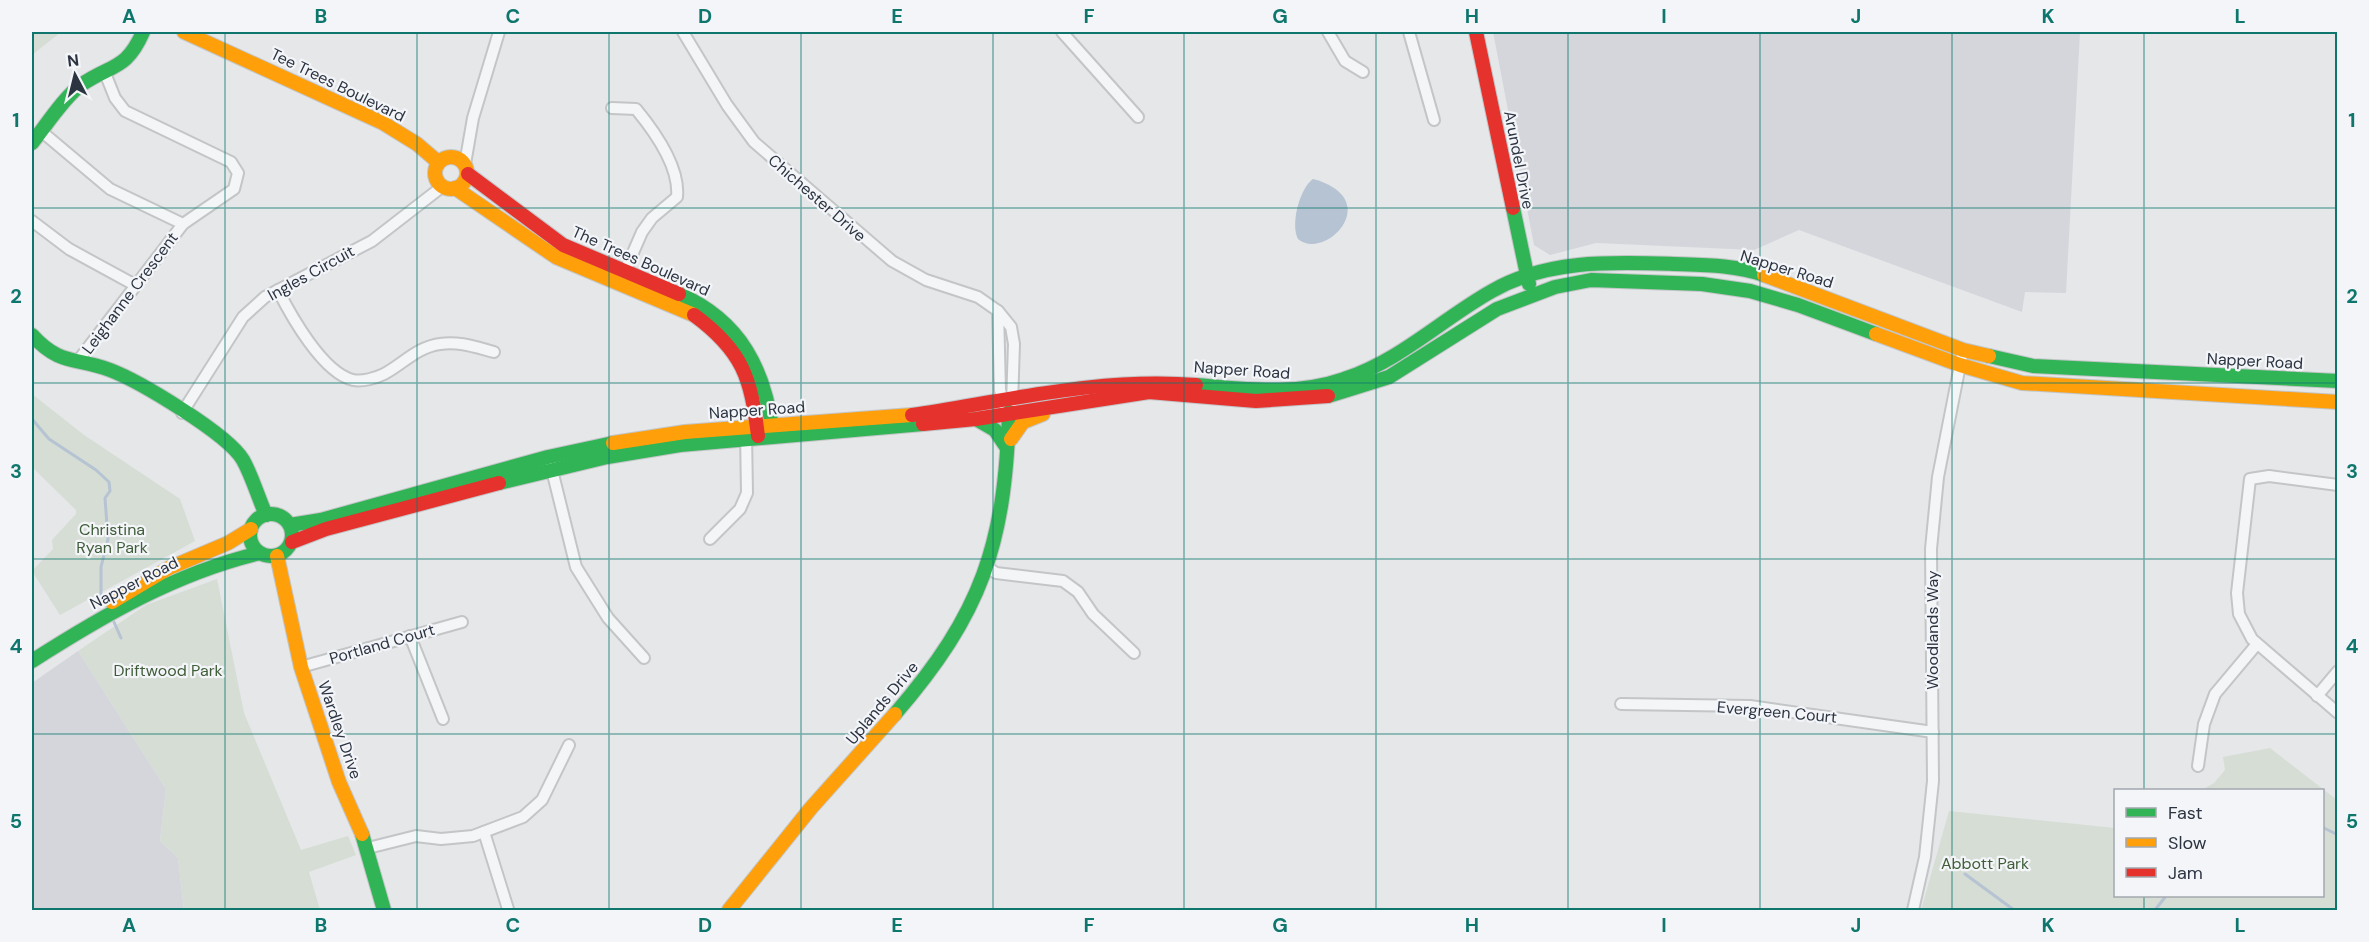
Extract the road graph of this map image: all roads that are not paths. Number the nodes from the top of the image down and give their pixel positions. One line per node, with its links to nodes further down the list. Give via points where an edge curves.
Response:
1 (143, 32): 10 (main road, via 126,60)
2 (184, 32): 16 (main road, Tee Trees Boulevard, via 383,123)
3 (499, 32): 17 (street, via 473,118)
4 (683, 32): 34 (street, Chichester Drive, via 754,142 892,261 926,280 978,297 998,311)
5 (1062, 32): 12 (street)
6 (1328, 32): 9 (street, via 1346,61)
7 (1408, 32): 13 (street)
8 (1476, 32): 21 (main road, Arundel Drive)
9 (1363, 72)
10 (105, 73): 14 (main road, via 79,86); 20 (street, Leighanne Crescent, via 125,111 231,162 238,173 234,189)
11 (612, 108): 22 (street, via 636,109 649,125 678,180 677,197 642,232)
12 (1138, 117)
13 (1434, 120)
14 (41, 131): 15 (main road); 20 (street, via 110,189)
15 (32, 143)
16 (438, 162): 17 (main road, via 454,157); 18 (main road, via 435,174)
17 (466, 169): 18 (main road, via 465,181); 22 (main road, The Trees Boulevard, via 563,245)
18 (449, 187): 22 (main road, The Trees Boulevard, via 483,205 556,257); 24 (street, Ingles Circuit, via 372,241)
19 (32, 221): 23 (street, via 69,249)
20 (183, 224): 23 (street, Leighanne Crescent)
21 (1527, 276): 25 (main road, Arundel Drive); 27 (main road, Napper Road, via 1580,264 1613,262 1711,266 1752,272); 34 (main road, Napper Road, via 1482,295 1406,350 1370,370 1327,384 1276,391 1151,381)
22 (623, 277): 37 (main road, The Trees Boulevard, via 695,301 740,338 760,369); 38 (main road, The Trees Boulevard, via 705,323 728,347 752,389)
23 (135, 285): 29 (street, Leighanne Crescent)
24 (278, 290): 28 (street, via 297,328 335,371 353,380 383,374 416,351 438,344 458,343); 35 (street, Ingles Circuit, via 243,317)
25 (1532, 295): 30 (main road, Napper Road, via 1594,280 1733,288 1798,305); 32 (main road, Napper Road, via 1497,309 1389,377 1322,398 1256,401 1149,392)
26 (32, 335): 29 (main road, via 64,360)
27 (1963, 350): 30 (street, Woodlands Way); 31 (main road, Napper Road, via 2046,367)
28 (494, 352)
29 (77, 362): 35 (main road, via 110,370)
30 (1960, 365): 33 (main road, Napper Road, via 2022,383); 63 (street, Woodlands Way, via 1938,477 1931,549)
31 (2337, 381)
32 (1097, 399): 34 (main road, Napper Road); 39 (main road, via 1028,417 1014,431)
33 (2337, 402)
34 (1008, 404): 36 (main road, Napper Road); 37 (main road, Napper Road); 39 (main road, Uplands Drive)
35 (183, 413): 42 (main road, via 205,423 242,458)
36 (976, 419): 37 (main road, Napper Road); 39 (main road, via 1002,434)
37 (773, 431): 38 (main road, Napper Road)
38 (752, 433): 40 (main road, Napper Road); 45 (street, via 744,502)
39 (1008, 450): 49 (main road, Uplands Drive)
40 (550, 464): 43 (main road, Napper Road); 46 (main road, Napper Road); 55 (street, via 576,567 608,618)
41 (2337, 485): 52 (street, via 2269,476 2250,479 2237,593 2239,614)
42 (266, 515): 43 (main road, via 283,517); 44 (main road, via 254,522)
43 (290, 525): 46 (main road)
44 (251, 530): 47 (main road, via 251,542); 53 (main road, Napper Road, via 169,568)
45 (710, 539)
46 (292, 542): 48 (main road)
47 (260, 553): 48 (main road); 56 (main road, Napper Road, via 229,559 179,577 115,609)
48 (278, 556): 57 (main road, Wardley Drive)
49 (987, 567): 54 (street, via 996,573 1063,580); 70 (main road, Uplands Drive, via 972,606 918,691 823,794)
50 (462, 622): 51 (street, Portland Court)
51 (410, 636): 57 (street, Portland Court); 62 (street)
52 (2257, 644): 59 (street); 65 (street, via 2215,694 2204,723)
53 (32, 652)
54 (1134, 653)
55 (644, 658)
56 (32, 661)
57 (301, 667): 67 (main road, Wardley Drive, via 339,782)
58 (2337, 671): 59 (street)
59 (2317, 696): 61 (street)
60 (1621, 704): 63 (street, Evergreen Court, via 1750,706)
61 (2337, 713)
62 (443, 719)
63 (1933, 732): 71 (street, Woodlands Way, via 1933,781 1925,857)
64 (569, 745): 66 (street, via 542,800 523,817)
65 (2199, 766)
66 (484, 832): 67 (street, via 441,839 416,836); 68 (street)
67 (368, 848): 69 (main road, Wardley Drive)
68 (508, 909)
69 (384, 910)
70 (729, 910)
71 (1913, 910)

